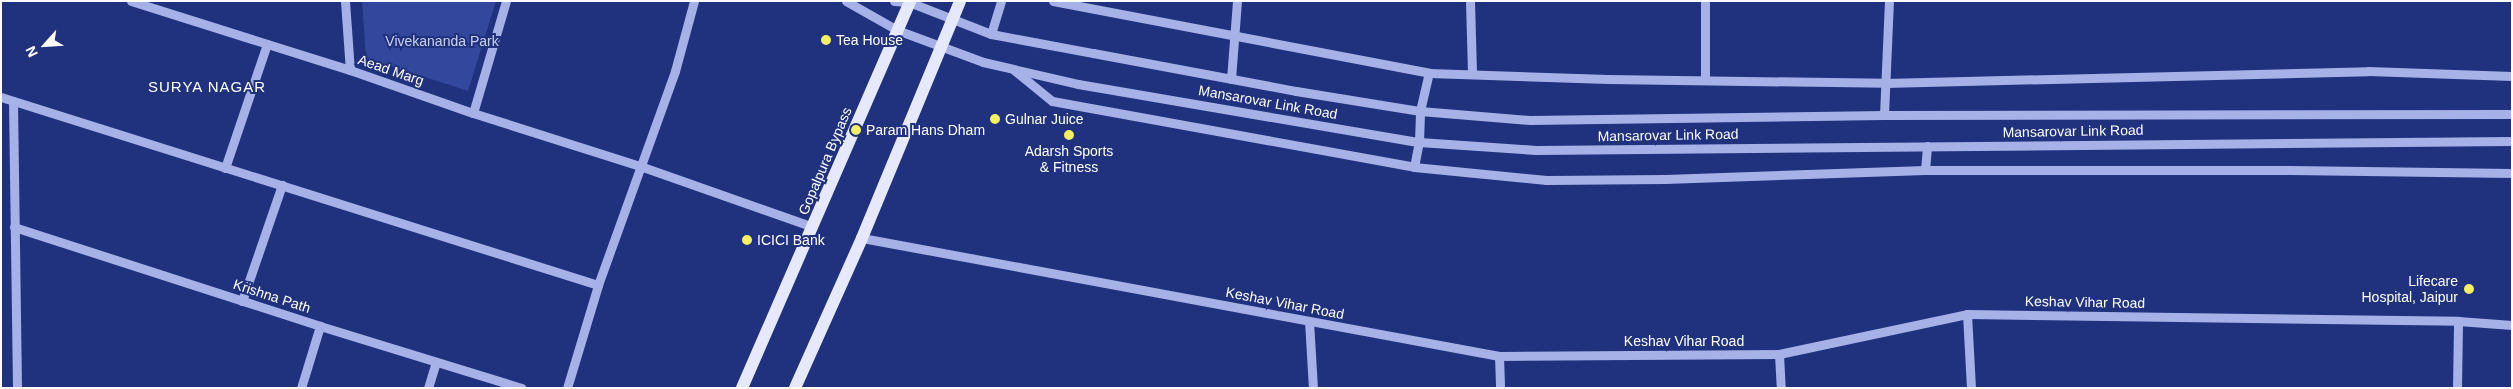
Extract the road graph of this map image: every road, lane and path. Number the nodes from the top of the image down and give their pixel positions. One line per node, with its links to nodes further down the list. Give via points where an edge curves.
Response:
1 (131, 1): 19 (street, Aead Marg)
2 (345, 1): 22 (street)
3 (506, 1): 32 (street)
4 (694, 1): 38 (street, via 675,71)
5 (846, 1): 16 (street, Mansarovar Link Road)
6 (894, 1): 14 (street, Mansarovar Link Road)
7 (960, 1): 15 (main road)
8 (1001, 1): 17 (street)
9 (1053, 1): 18 (street)
10 (1237, 1): 18 (street)
11 (1470, 1): 24 (street)
12 (1705, 1): 27 (street)
13 (1889, 1): 28 (street)
14 (910, 2): 15 (street, Mansarovar Link Road); 16 (main road, Gopalpura Bypass)
15 (952, 20): 17 (street, Mansarovar Link Road); 20 (main road)
16 (897, 30): 20 (street, Mansarovar Link Road); 45 (main road, Gopalpura Bypass)
17 (991, 34): 26 (street, Mansarovar Link Road)
18 (1235, 35): 23 (street); 26 (street)
19 (267, 44): 22 (street, Aead Marg); 40 (street)
20 (941, 46): 21 (street, Mansarovar Link Road, via 983,62); 46 (main road)
21 (1012, 68): 36 (street, Mansarovar Link Road, via 1078,84); 39 (street, via 1052,101)
22 (350, 70): 32 (street, Aead Marg)
23 (1429, 73): 24 (street); 31 (street)
24 (1472, 74): 27 (street)
25 (2512, 76): 28 (street, via 2368,70)
26 (1231, 79): 31 (street, Mansarovar Link Road)
27 (1705, 80): 28 (street)
28 (1885, 82): 34 (street)
29 (1, 97): 30 (street)
30 (13, 101): 40 (street); 44 (street)
31 (1420, 111): 34 (street, Mansarovar Link Road, via 1530,120); 36 (street)
32 (473, 113): 38 (street, Aead Marg)
33 (2512, 114): 34 (street, Mansarovar Link Road)
34 (1884, 115)
35 (2512, 141): 37 (street, Mansarovar Link Road)
36 (1419, 142): 37 (street, Mansarovar Link Road, via 1536,150); 39 (street)
37 (1927, 146): 41 (street)
38 (640, 166): 45 (street, Aead Marg); 47 (street)
39 (1414, 167): 41 (street, via 1546,180)
40 (225, 168): 43 (street)
41 (1925, 170): 42 (street)
42 (2512, 173)
43 (282, 186): 47 (street); 48 (street)
44 (14, 227): 48 (street, Krishna Path); 57 (street)
45 (813, 227): 62 (main road, Gopalpura Bypass)
46 (862, 238): 50 (street, Keshav Vihar Road); 63 (main road)
47 (598, 286): 61 (street)
48 (242, 301): 53 (street, Krishna Path)
49 (1967, 314): 51 (street, Keshav Vihar Road); 54 (street, Keshav Vihar Road); 67 (street)
50 (1309, 321): 55 (street, Keshav Vihar Road); 64 (street)
51 (2458, 321): 52 (street, Keshav Vihar Road); 68 (street)
52 (2512, 325)
53 (320, 326): 56 (street, Krishna Path); 58 (street)
54 (1779, 354): 55 (street, Keshav Vihar Road); 66 (street)
55 (1499, 356): 65 (street)
56 (436, 362): 59 (street); 60 (street, Krishna Path)
57 (18, 388)
58 (301, 388)
59 (428, 388)
60 (522, 388)
61 (567, 388)
62 (742, 388)
63 (795, 388)
64 (1313, 388)
65 (1500, 388)
66 (1781, 388)
67 (1972, 388)
68 (2457, 388)

